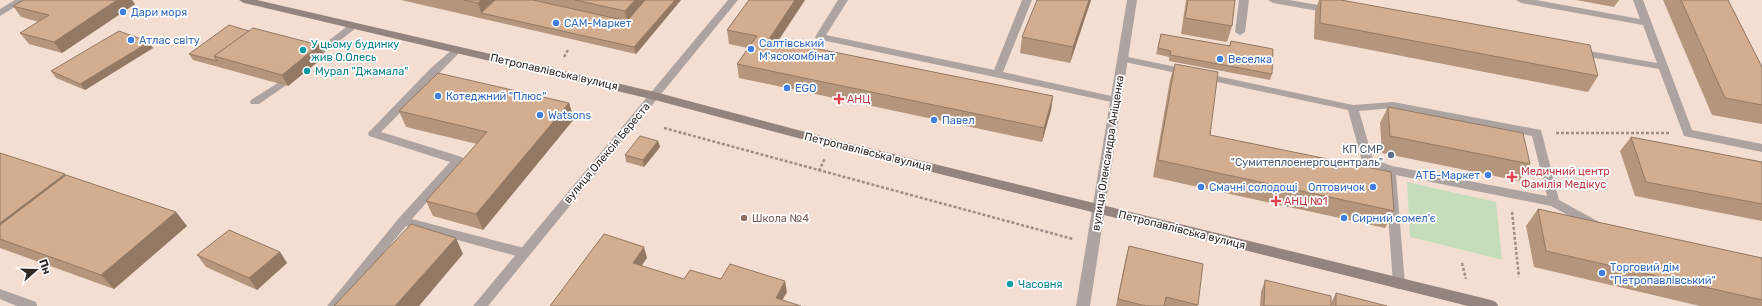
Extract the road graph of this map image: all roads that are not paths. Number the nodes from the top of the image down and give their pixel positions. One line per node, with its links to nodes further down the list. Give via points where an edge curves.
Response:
1 (21, 0): 12 (lane)
2 (244, 0): 14 (main road, Петропавлівська вулиця)
3 (733, 0): 23 (street, вулиця Олексія Береста)
4 (843, 0): 21 (lane, via 820,37)
5 (1026, 0): 21 (lane)
6 (1132, 0): 19 (street, вулиця Олександра Аніщенка)
7 (1244, 0): 15 (lane)
8 (1274, 0): 11 (lane)
9 (1520, 0): 13 (lane)
10 (1638, 0): 13 (lane)
11 (1344, 12)
12 (0, 13)
13 (1646, 23): 20 (lane)
14 (353, 26): 16 (main road, Петропавлівська вулиця); 18 (lane)
15 (1240, 32)
16 (457, 50): 23 (main road, Петропавлівська вулиця); 31 (lane, via 373,134 458,160)
17 (1570, 51): 20 (lane)
18 (318, 54)
19 (1123, 59): 24 (street, вулиця Олександра Аніщенка); 26 (lane)
20 (1663, 67): 27 (lane, via 1688,133)
21 (997, 74): 24 (lane)
22 (281, 84): 25 (lane)
23 (655, 96): 30 (main road, Петропавлівська вулиця); 33 (street, вулиця Олексія Береста)
24 (1116, 100): 30 (street, вулиця Олександра Аніщенка)
25 (255, 102)
26 (1353, 108): 28 (lane, via 1368,161); 29 (lane, via 1393,105 1537,133)
27 (1762, 148)
28 (1390, 170): 29 (lane); 34 (lane)
29 (1554, 202): 32 (lane, via 1596,226)
30 (1099, 210): 34 (main road, Петропавлівська вулиця); 39 (street, вулиця Олександра Аніщенка)
31 (403, 221): 33 (lane); 37 (lane)
32 (1611, 229)
33 (524, 253): 38 (street, вулиця Олексія Береста)
34 (1399, 284): 40 (main road, Петропавлівська вулиця)
35 (0, 294): 36 (lane)
36 (31, 306)
37 (333, 306)
38 (480, 306)
39 (1082, 306)
40 (1491, 306)

